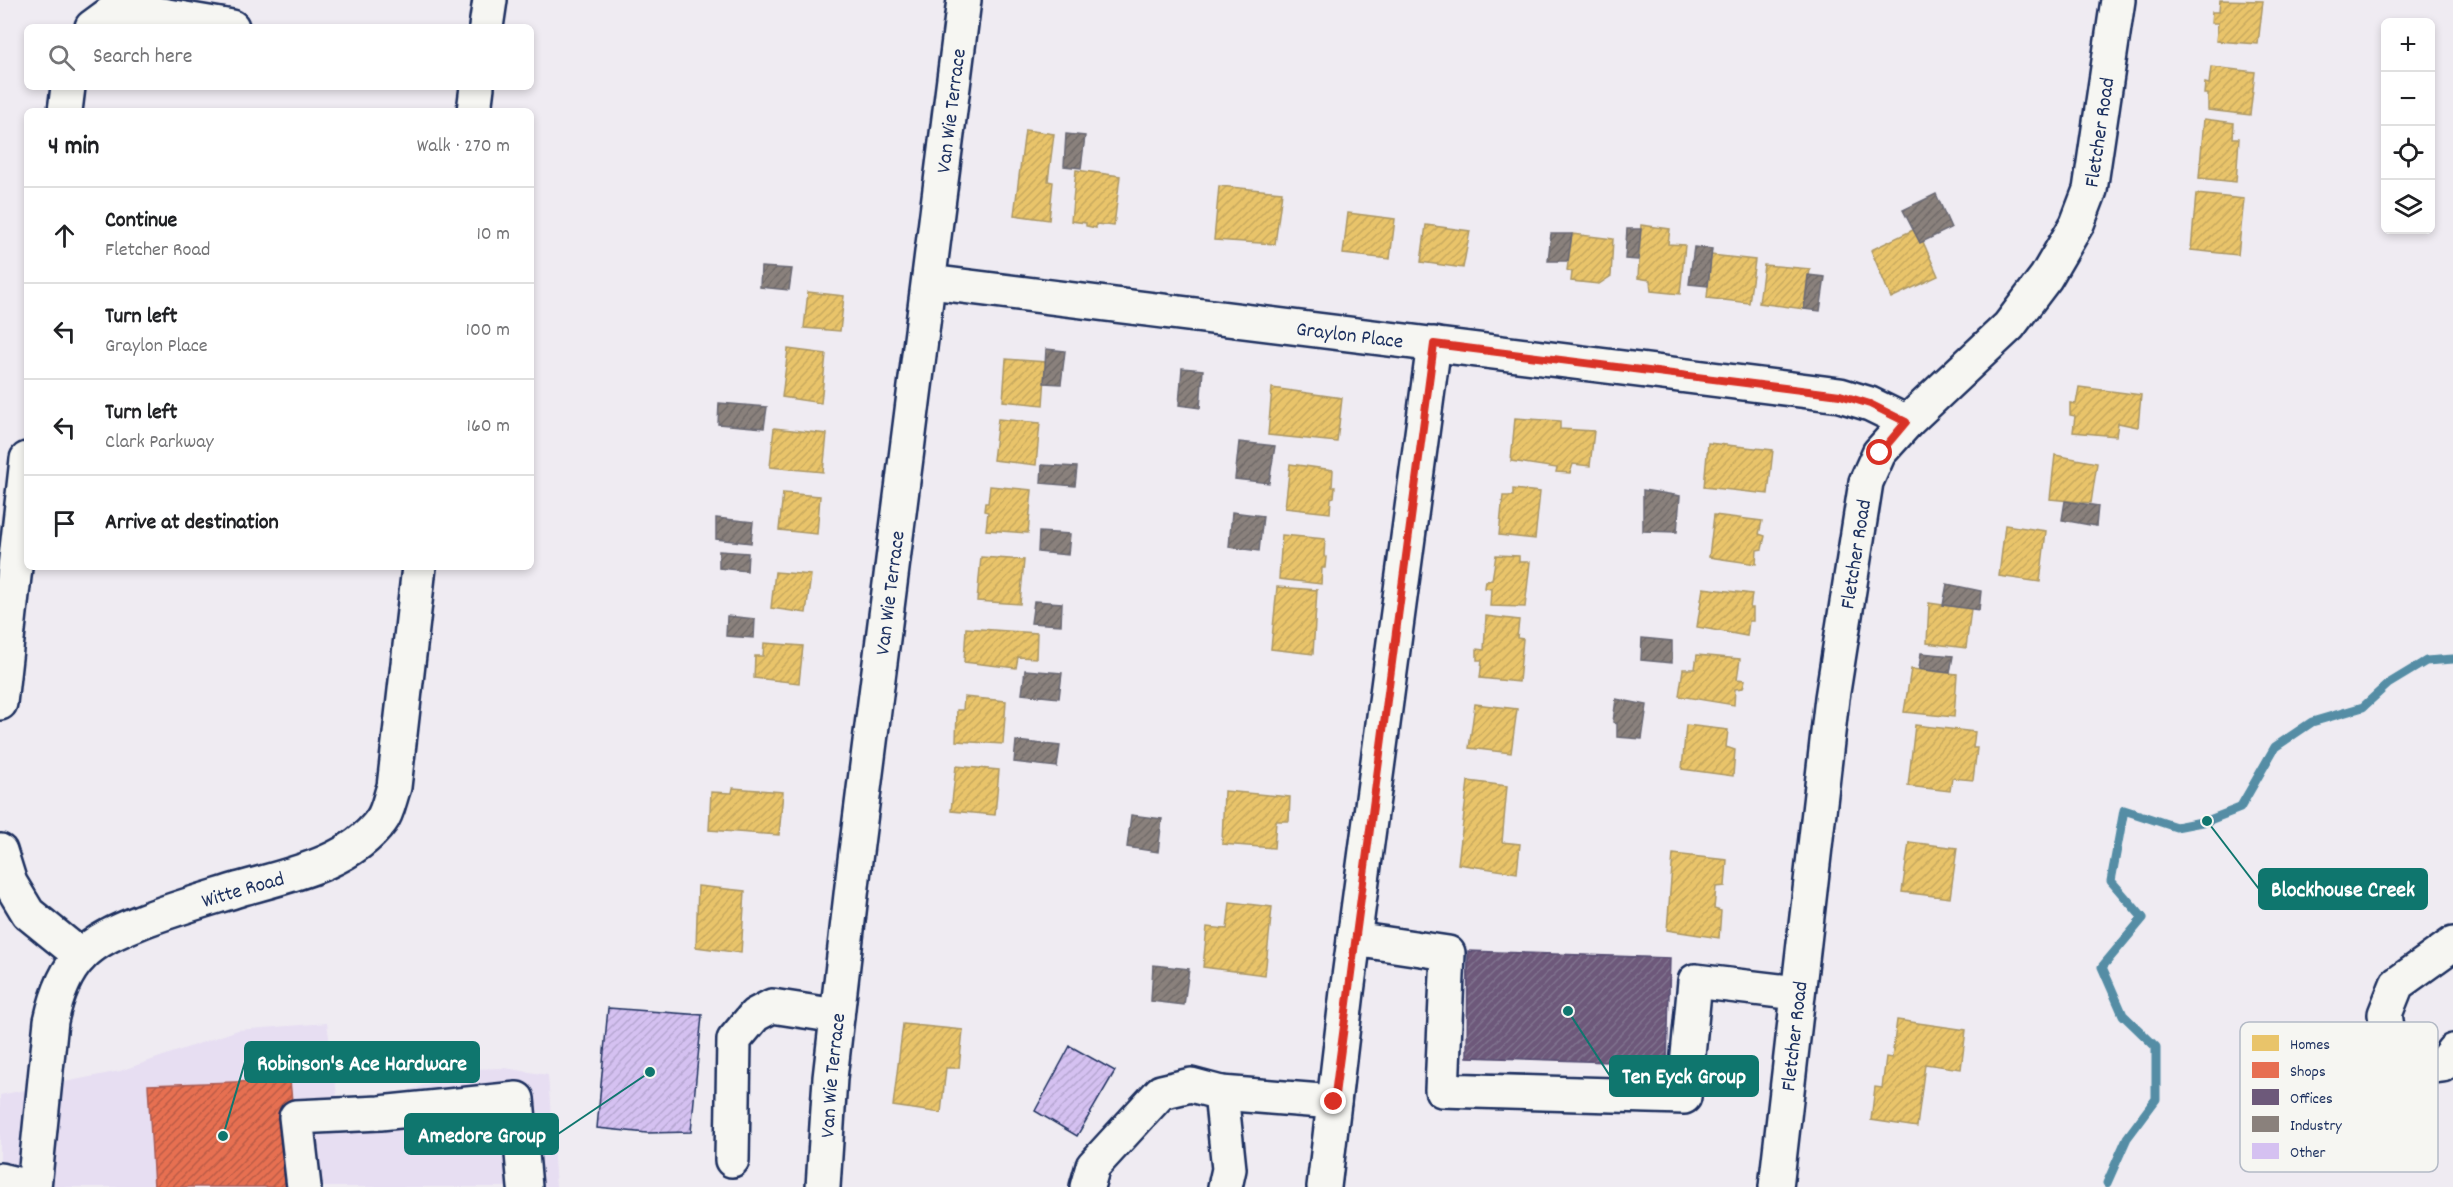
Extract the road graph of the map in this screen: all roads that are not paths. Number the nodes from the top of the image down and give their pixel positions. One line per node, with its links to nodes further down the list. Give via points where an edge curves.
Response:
1 (490, 0): 6 (street)
2 (964, 0): 11 (street, Van Wie Terrace)
3 (2118, 0): 13 (street, Fletcher Road, via 2090,190 2077,224 2046,277 2009,326)
4 (95, 24): 5 (street, via 111,13 138,11)
5 (214, 24)
6 (486, 24)
7 (68, 90): 9 (street)
8 (477, 90): 10 (street)
9 (65, 108)
10 (474, 108)
11 (930, 282): 12 (street, Graylon Place); 22 (street, Van Wie Terrace)
12 (1434, 344): 13 (street, Graylon Place, via 1840,395 1870,404); 18 (street)
13 (1906, 422): 21 (street, Fletcher Road, via 1880,453 1866,482 1832,698)
14 (24, 486): 16 (street)
15 (419, 570): 20 (street, Witte Road, via 394,787 382,819 364,838 310,869 188,905 114,932)
16 (0, 703)
17 (0, 850): 20 (street, via 10,883 28,913)
18 (1354, 939): 21 (street, via 1448,953 1442,1090 1684,1097 1695,981); 27 (street)
19 (2453, 944): 23 (street, via 2397,984 2385,1014)
20 (81, 956): 31 (street, Witte Road, via 57,995 51,1021)
21 (1797, 993): 38 (street, Fletcher Road)
22 (837, 1016): 28 (street, via 772,1006 755,1016 734,1040); 34 (street, Van Wie Terrace)
23 (2386, 1022)
24 (2453, 1051): 25 (street)
25 (2438, 1066)
26 (1221, 1093): 27 (street); 35 (street, via 1191,1085 1161,1092 1093,1166); 36 (street, via 1229,1169)
27 (1334, 1102): 37 (street)
28 (732, 1160)
29 (0, 1180): 30 (street)
30 (29, 1187)
31 (34, 1187)
32 (304, 1187): 33 (street, via 296,1117 517,1099)
33 (525, 1187)
34 (823, 1187)
35 (1087, 1187)
36 (1225, 1187)
37 (1324, 1187)
38 (1776, 1187)

